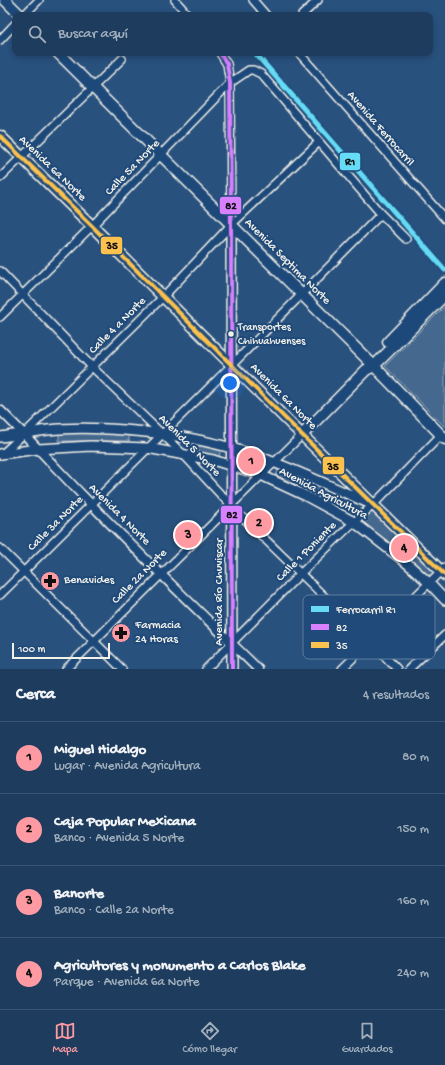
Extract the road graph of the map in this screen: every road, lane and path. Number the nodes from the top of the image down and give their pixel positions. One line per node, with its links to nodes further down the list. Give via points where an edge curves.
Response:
1 (5, 0): 6 (main road)
2 (39, 0): 7 (street)
3 (175, 0): 8 (street)
4 (253, 0): 9 (street)
5 (318, 0): 10 (street)
6 (17, 12)
7 (27, 12)
8 (185, 12)
9 (263, 12)
10 (305, 12)
11 (12, 27): 12 (street)
12 (0, 40)
13 (61, 56): 18 (main road, Avenida Septima Norte)
14 (222, 56): 17 (street, via 227,64)
15 (302, 56): 25 (street, Avenida Ferrocarril)
16 (122, 59): 18 (street)
17 (230, 84): 20 (street, Calle 5a Norte, via 249,70 261,74); 21 (street, Calle 5a Norte); 26 (street, Avenida Río Chuviscar)
18 (92, 87): 21 (main road, Avenida Septima Norte); 22 (street)
19 (0, 136): 22 (main road, Avenida 6a Norte)
20 (319, 142): 24 (street); 26 (street, Calle 4 a Norte)
21 (160, 155): 26 (main road, Avenida Septima Norte); 27 (street, Calle 5a Norte)
22 (22, 158): 23 (street); 27 (main road, Avenida 6a Norte)
23 (0, 178)
24 (381, 214): 28 (street); 32 (street, Calle 3a Norte)
25 (445, 219)
26 (231, 225): 32 (main road, Avenida Septima Norte); 34 (street, Calle 4 a Norte); 36 (main road, Avenida Río Chuviscar)
27 (92, 226): 31 (street, Calle 5a Norte); 34 (main road, Avenida 6a Norte)
28 (406, 239)
29 (0, 271): 31 (street, Avenida 5 Norte)
30 (445, 283): 37 (main road)
31 (23, 294): 35 (street, Calle 5a Norte); 38 (street, Avenida 5 Norte)
32 (301, 294): 36 (street, Calle 3a Norte); 37 (main road, Avenida Septima Norte)
33 (445, 295): 37 (main road)
34 (163, 297): 36 (main road, Avenida 6a Norte); 38 (street, Calle 4 a Norte)
35 (0, 317)
36 (232, 364): 41 (street, Calle 3a Norte); 42 (main road, Avenida 6a Norte); 46 (main road, Avenida Río Chuviscar)
37 (370, 365): 42 (main road, Calle 2a Norte); 44 (main road, Avenida Septima Norte)
38 (92, 367): 40 (street, Calle 4 a Norte); 41 (street, Avenida 5 Norte)
39 (0, 410): 40 (street, Avenida 4 Norte)
40 (24, 434): 41 (main road, Avenida Agricultura, via 48,430 99,428); 43 (main road, Avenida Agricultura); 47 (street, Avenida 4 Norte); 49 (street, Calle 4 a Norte)
41 (161, 434): 45 (street, Calle 3a Norte); 46 (main road, Avenida Agricultura); 48 (street, Avenida 5 Norte)
42 (302, 435): 50 (street, Calle 2a Norte); 55 (main road, Avenida 6a Norte)
43 (0, 437)
44 (443, 437): 55 (street, Calle 1 Poniente)
45 (147, 448): 47 (main road, Avenida Agricultura, via 91,446); 48 (main road, Avenida Agricultura); 53 (street, Calle 3a Norte)
46 (232, 448): 50 (main road, Avenida Agricultura); 51 (main road, Avenida Río Chuviscar)
47 (38, 450): 49 (main road, Avenida Agricultura); 53 (street, Avenida 4 Norte)
48 (183, 454): 51 (main road, Avenida Agricultura); 54 (street, Avenida 5 Norte)
49 (1, 455)
50 (275, 462): 52 (street, Calle 2a Norte); 55 (main road, Avenida Agricultura)
51 (232, 465): 52 (main road, Avenida Agricultura); 54 (main road, Avenida Río Chuviscar)
52 (262, 475): 54 (street, Calle 2a Norte); 56 (main road, Avenida Agricultura)
53 (91, 505): 58 (street, Calle 3a Norte); 61 (street, Avenida 4 Norte)
54 (232, 505): 60 (street, Avenida 5 Norte); 61 (street, Calle 2a Norte); 69 (main road, Avenida Río Chuviscar)
55 (373, 505): 56 (street, Calle 1 Poniente); 59 (main road, Avenida 6a Norte)
56 (354, 522): 60 (street, Calle 1 Poniente); 62 (main road, Avenida Agricultura)
57 (0, 548): 58 (street)
58 (24, 571): 63 (street, Calle 3a Norte); 68 (street)
59 (444, 571): 62 (street)
60 (301, 573): 64 (street, Avenida 5 Norte); 69 (street, Calle 1 Poniente)
61 (161, 574): 68 (street, Calle 2a Norte); 69 (street, Avenida 4 Norte)
62 (429, 583): 65 (street); 66 (main road, Avenida Agricultura)
63 (0, 595)
64 (323, 595)
65 (417, 595)
66 (445, 600)
67 (445, 636): 70 (street)
68 (94, 641): 74 (street, Calle 2a Norte); 75 (street)
69 (232, 643): 76 (street, Calle 1 Poniente); 77 (main road, Avenida Río Chuviscar); 78 (street, Avenida 4 Norte)
70 (435, 645)
71 (352, 659): 79 (street)
72 (387, 659): 80 (street, Avenida 5 Norte)
73 (420, 659): 81 (street)
74 (66, 669)
75 (122, 669)
76 (206, 669)
77 (232, 669)
78 (258, 669)
79 (342, 669)
80 (397, 669)
81 (409, 669)

